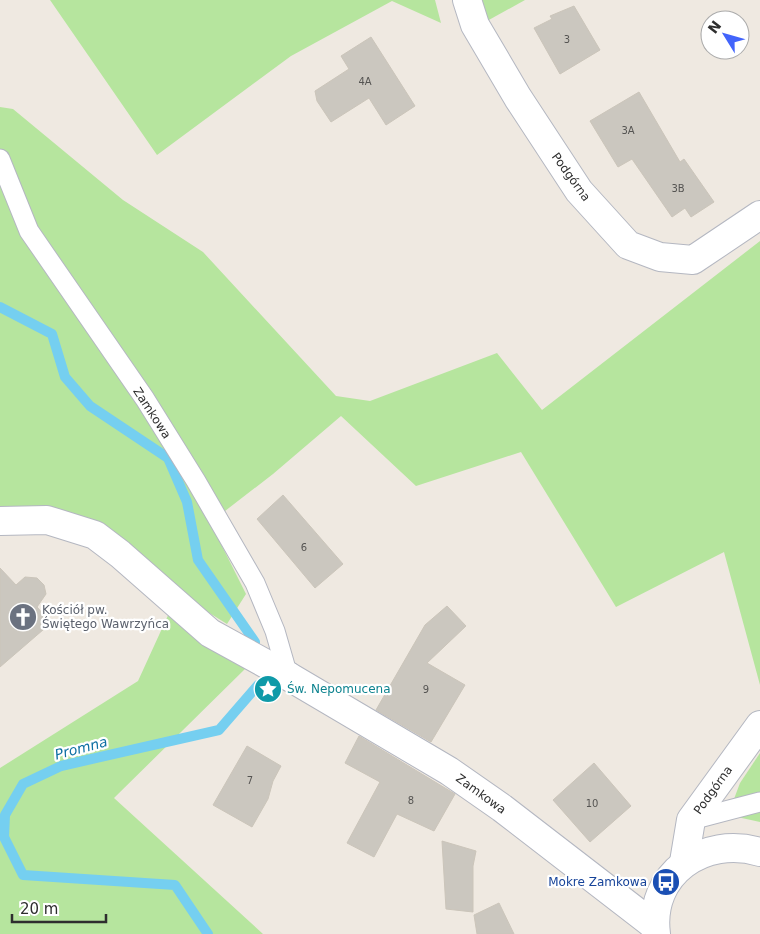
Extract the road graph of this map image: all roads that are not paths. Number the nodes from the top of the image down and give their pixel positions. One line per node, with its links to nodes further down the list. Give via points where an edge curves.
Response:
1 (467, 0): 3 (street, Podgórna, via 475,25 569,176 628,245 660,257 692,260)
2 (0, 159): 5 (lane, Zamkowa, via 29,231 145,399 255,583)
3 (760, 215)
4 (0, 521): 5 (street, Zamkowa, via 47,520 95,535 210,632)
5 (288, 676): 11 (street, Zamkowa, via 449,771 502,808)
6 (760, 725): 8 (street, Podgórna)
7 (760, 802): 8 (lane)
8 (690, 820): 10 (street, Podgórna)
9 (760, 852): 10 (street, via 735,848 707,851)
10 (684, 862): 11 (street, via 666,882 658,905)
11 (655, 930)

